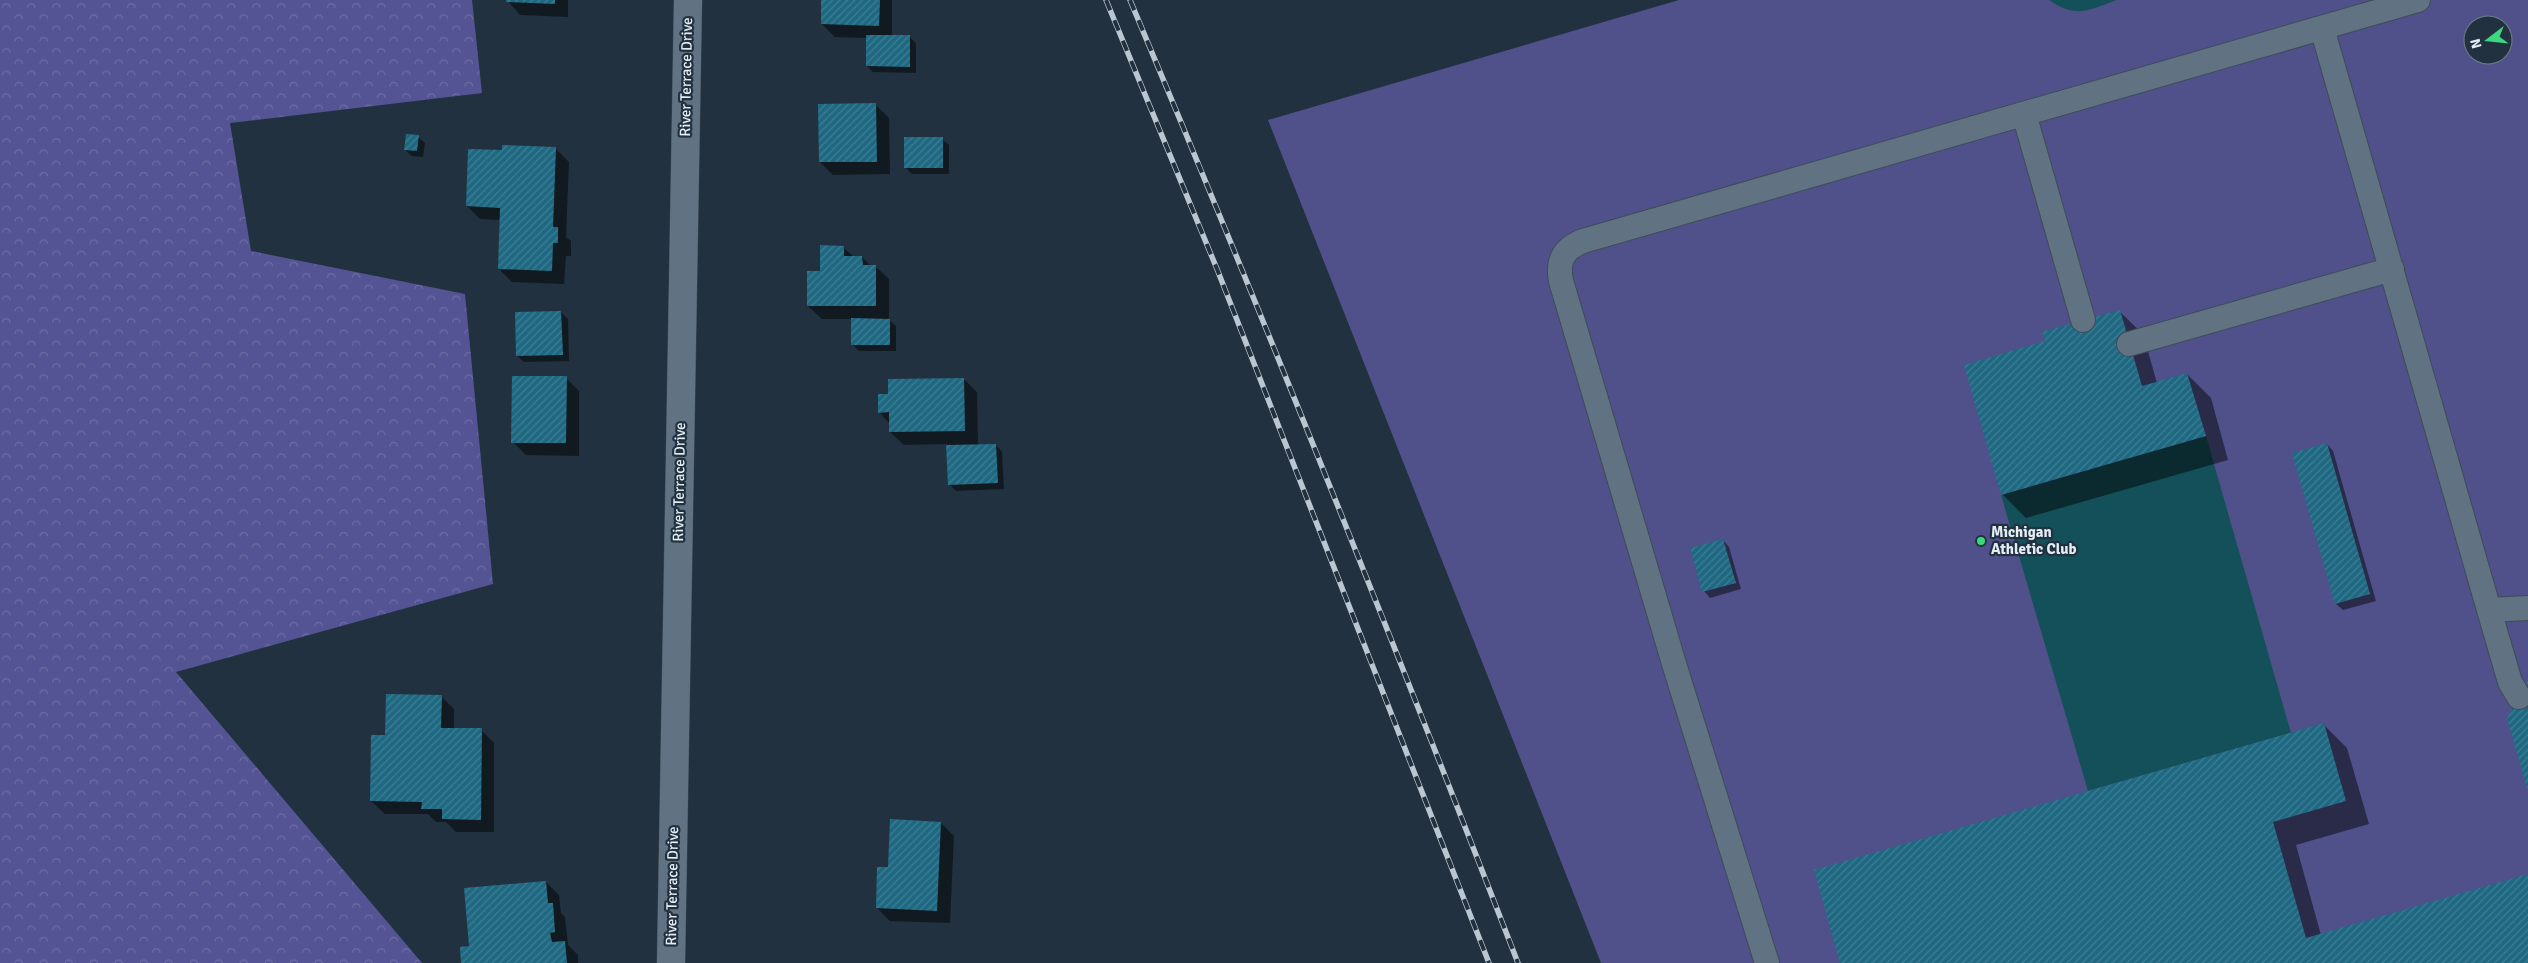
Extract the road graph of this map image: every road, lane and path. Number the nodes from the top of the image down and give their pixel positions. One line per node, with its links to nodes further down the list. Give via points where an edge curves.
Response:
1 (688, 0): 11 (street, River Terrace Drive)
2 (2418, 0): 3 (lane)
3 (2322, 28): 4 (lane); 5 (lane)
4 (2024, 114): 6 (lane); 12 (lane, via 1583,240 1562,256 1558,268 1675,667)
5 (2392, 269): 7 (lane); 9 (lane)
6 (2083, 320)
7 (2130, 344)
8 (2528, 608): 9 (lane)
9 (2489, 610): 10 (lane, via 2510,682)
10 (2519, 697)
11 (671, 963)
12 (1768, 963)

